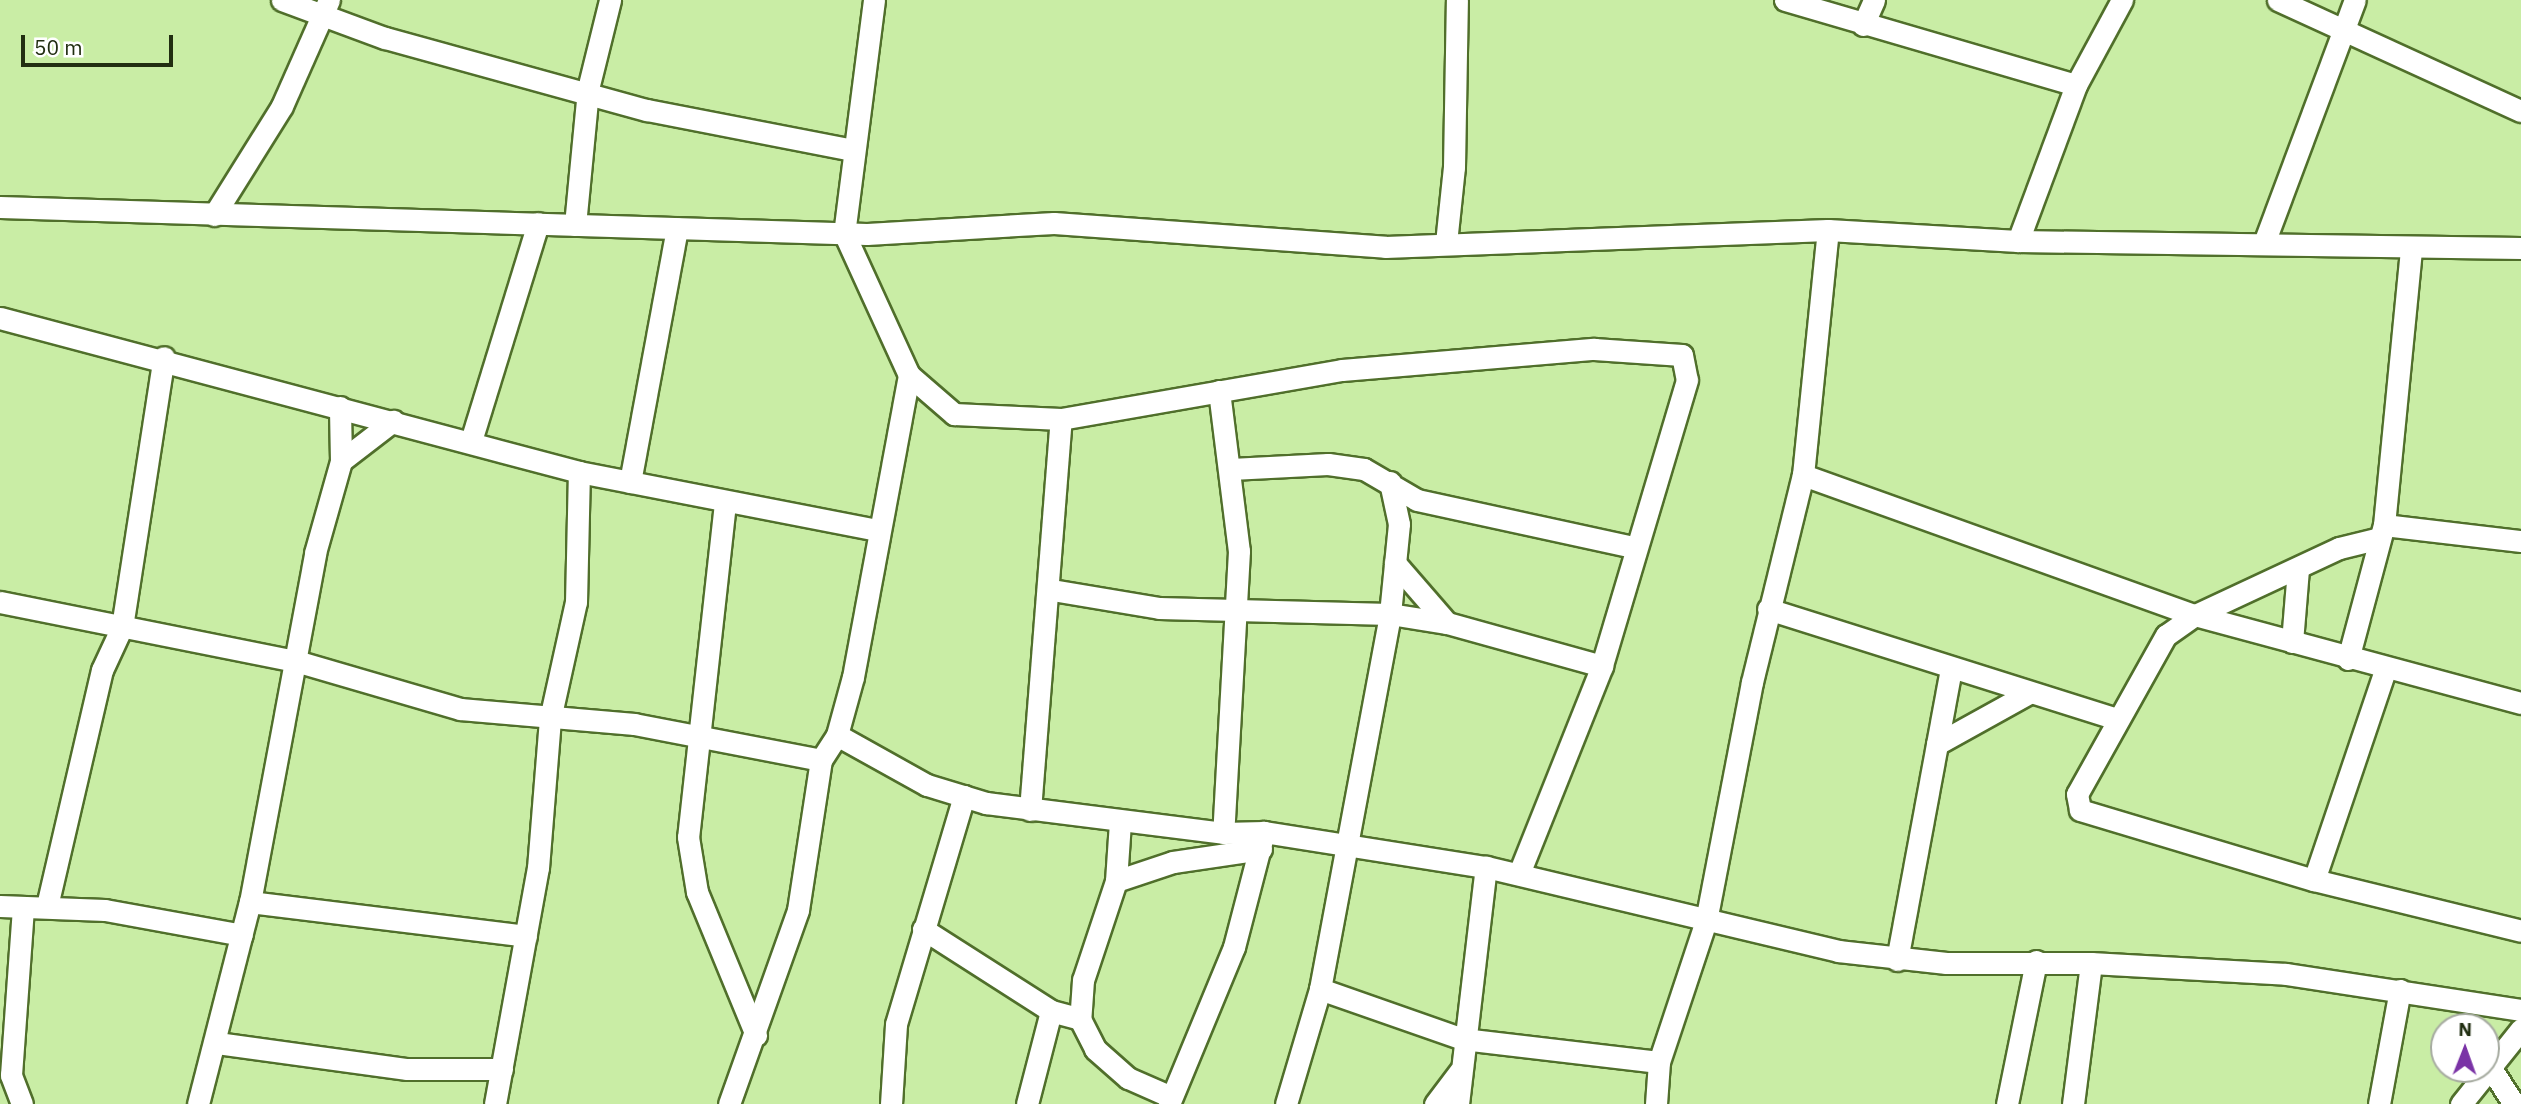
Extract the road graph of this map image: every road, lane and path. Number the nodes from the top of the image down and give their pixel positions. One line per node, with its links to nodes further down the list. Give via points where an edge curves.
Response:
1 (282, 0): 10 (street)
2 (610, 0): 14 (street)
3 (874, 0): 16 (street)
4 (1457, 0): 25 (street, via 1457,116)
5 (1785, 0): 11 (street)
6 (1874, 0): 11 (street)
7 (2122, 0): 13 (street)
8 (2277, 0): 12 (street)
9 (2355, 0): 12 (street)
10 (325, 8): 14 (street, via 500,71); 18 (street, via 282,106)
11 (1863, 25): 13 (street)
12 (2343, 27): 15 (street); 26 (street)
13 (2076, 85): 24 (street)
14 (588, 89): 16 (street, via 647,110); 20 (street)
15 (2521, 111)
16 (852, 150): 23 (street)
17 (0, 207): 18 (street)
18 (214, 215): 19 (street)
19 (538, 223): 20 (street); 36 (street)
20 (575, 225): 21 (street)
21 (677, 228): 23 (street); 42 (street)
22 (1828, 230): 24 (street); 25 (street); 40 (street)
23 (844, 233): 25 (street, via 1054,223 1385,247); 31 (street)
24 (2018, 241): 26 (street)
25 (1446, 243)
26 (2264, 243): 28 (street)
27 (2521, 248): 28 (street)
28 (2411, 249): 47 (street)
29 (0, 318): 30 (street)
30 (164, 357): 33 (street); 59 (street)
31 (909, 375): 34 (street, via 954,414); 46 (street)
32 (1219, 391): 34 (street); 38 (street); 49 (street, via 1342,370 1594,349 1669,349 1682,355 1687,380)
33 (340, 407): 35 (street); 37 (street)
34 (1061, 419): 52 (street)
35 (393, 421): 36 (street); 37 (street)
36 (471, 442): 39 (street)
37 (341, 461): 62 (street, via 315,553)
38 (1231, 469): 41 (street, via 1328,464 1364,468); 55 (street, via 1239,551)
39 (579, 472): 42 (street); 70 (street, via 576,602)
40 (1803, 475): 54 (street); 57 (street)
41 (1390, 481): 43 (street); 45 (street)
42 (630, 482): 44 (street)
43 (1417, 500): 45 (street); 49 (street)
44 (725, 503): 46 (street); 73 (street)
45 (1399, 524): 50 (street)
46 (878, 530): 72 (street)
47 (2382, 531): 48 (street); 51 (street); 61 (street)
48 (2521, 541)
49 (1632, 547): 63 (street)
50 (1395, 563): 56 (street); 58 (street)
51 (2298, 569): 57 (street); 60 (street)
52 (1052, 590): 55 (street, via 1159,608); 77 (street)
53 (0, 602): 59 (street)
54 (1768, 609): 64 (street); 90 (street)
55 (1235, 612): 56 (street); 79 (street)
56 (1390, 614): 58 (street); 81 (street)
57 (2195, 615): 60 (street); 71 (street, via 2151,652)
58 (1447, 623): 63 (street)
59 (122, 627): 62 (street); 88 (street, via 102,670)
60 (2292, 642): 61 (street)
61 (2348, 659): 65 (street)
62 (296, 661): 70 (street, via 417,699); 86 (street)
63 (1602, 666): 83 (street)
64 (1951, 670): 66 (street); 69 (street)
65 (2385, 670): 68 (street); 84 (street)
66 (1983, 679): 67 (street); 69 (street)
67 (2029, 693): 71 (street); 74 (street)
68 (2521, 703)
69 (1943, 709): 74 (street)
70 (550, 719): 73 (street); 94 (street)
71 (2116, 719): 84 (street, via 2077,794 2080,810)
72 (837, 735): 75 (street); 76 (street, via 927,785)
73 (699, 736): 75 (street); 104 (street, via 688,837 697,892)
74 (1937, 744): 95 (street)
75 (821, 760): 104 (street, via 798,910)
76 (964, 796): 77 (street); 91 (street)
77 (1030, 810): 78 (street)
78 (1120, 822): 79 (street); 85 (street)
79 (1223, 834): 80 (street)
80 (1263, 841): 81 (street); 85 (street); 114 (street, via 1234,947)
81 (1344, 844): 82 (street); 98 (street)
82 (1486, 867): 83 (street); 105 (street)
83 (1519, 874): 90 (street)
84 (2314, 880): 92 (street)
85 (1116, 881): 102 (street, via 1083,980)
86 (250, 902): 93 (street); 94 (street)
87 (0, 906): 89 (street)
88 (47, 906): 89 (street); 93 (street, via 158,917)
89 (23, 909): 111 (street)
90 (1706, 921): 95 (street); 108 (street)
91 (923, 929): 101 (street); 119 (street, via 896,1024)
92 (2521, 931)
93 (242, 935): 106 (street)
94 (526, 936): 109 (street)
95 (1897, 960): 96 (street)
96 (2036, 961): 97 (street); 125 (street)
97 (2091, 962): 99 (street, via 2286,974); 126 (street)
98 (1320, 989): 105 (street); 121 (street)
99 (2400, 990): 100 (street); 127 (street)
100 (2521, 1010)
101 (1051, 1011): 102 (street); 120 (street)
102 (1080, 1019): 114 (street, via 1096,1049 1128,1078)
103 (2521, 1030): 107 (street)
104 (756, 1035): 118 (street)
105 (1462, 1039): 108 (street); 110 (street)
106 (217, 1042): 109 (street, via 407,1069); 116 (street)
107 (2500, 1055)
108 (1659, 1062): 124 (street)
109 (502, 1069): 117 (street)
110 (1460, 1071): 122 (street); 123 (street)
111 (5, 1081): 115 (street)
112 (2500, 1082): 129 (street)
113 (2477, 1083): 128 (street)
114 (1170, 1101)
115 (22, 1104)
116 (198, 1104)
117 (495, 1104)
118 (729, 1104)
119 (891, 1104)
120 (1027, 1104)
121 (1286, 1104)
122 (1435, 1104)
123 (1458, 1104)
124 (1656, 1104)
125 (2007, 1104)
126 (2073, 1104)
127 (2379, 1104)
128 (2461, 1104)
129 (2514, 1104)

